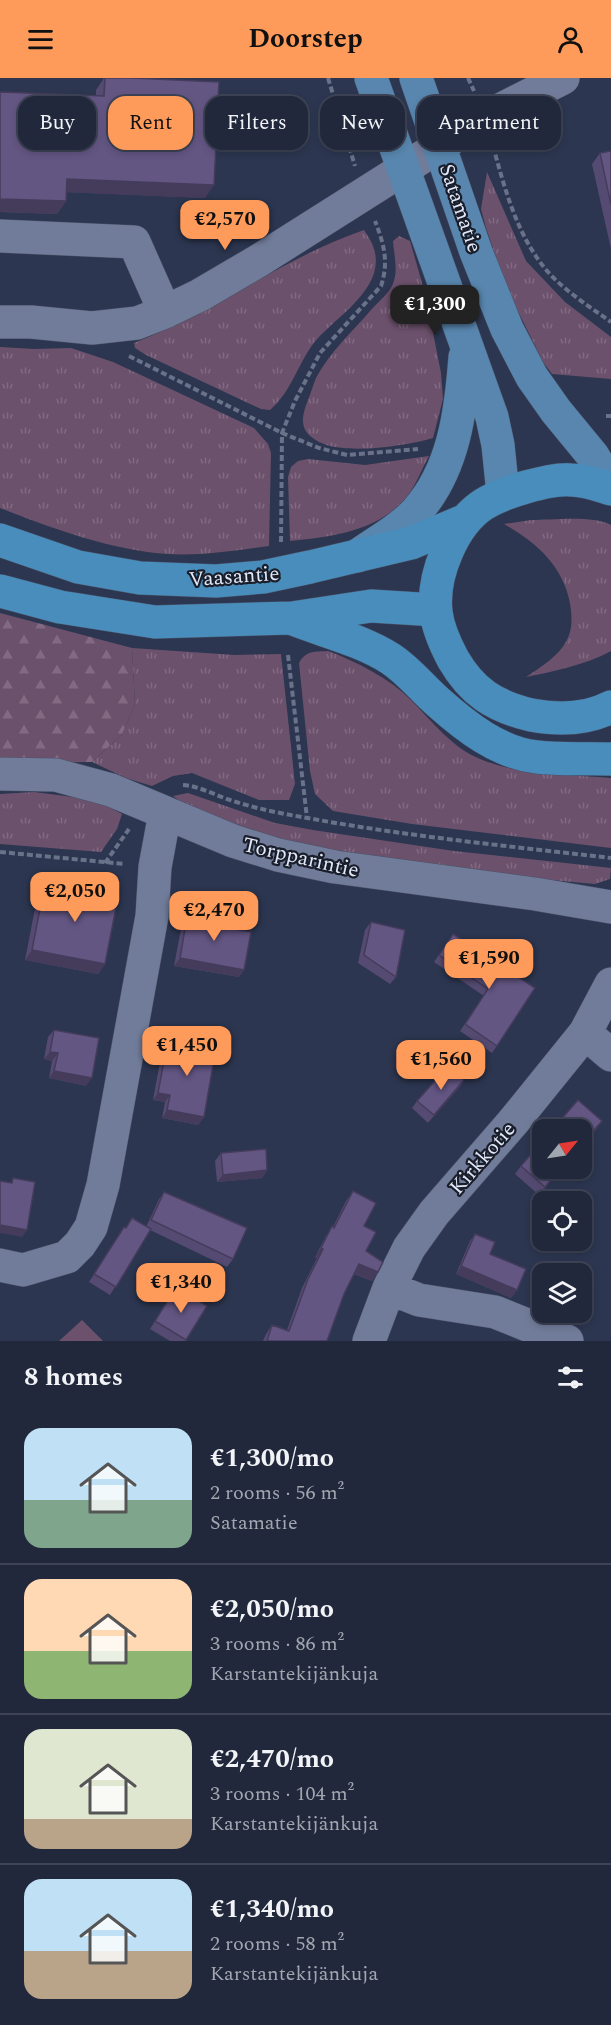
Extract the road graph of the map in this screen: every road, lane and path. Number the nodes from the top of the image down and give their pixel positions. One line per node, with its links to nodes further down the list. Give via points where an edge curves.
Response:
1 (328, 78): 10 (path)
2 (370, 78): 9 (main road, Satamatie)
3 (416, 78): 5 (main road, Satamatie)
4 (563, 78): 6 (street)
5 (422, 96)
6 (527, 96)
7 (434, 150): 9 (street)
8 (441, 150): 20 (main road, Satamatie, via 507,329 532,376 593,456)
9 (403, 169): 10 (street); 17 (main road, Satamatie)
10 (363, 194): 13 (street, via 258,261); 18 (path, via 383,241 386,258 381,286 320,353)
11 (518, 222): 15 (path, via 540,262 570,293)
12 (0, 236): 13 (street, via 134,242)
13 (165, 312): 16 (street, via 137,323)
14 (0, 322): 16 (street)
15 (611, 322)
16 (92, 328): 18 (path, via 126,354)
17 (466, 346): 21 (main road, Satamatie, via 492,417); 25 (main road, via 461,405 442,471 416,513)
18 (282, 433): 19 (path, via 347,455); 24 (path)
19 (418, 449)
20 (611, 487): 21 (highway, via 554,480)
21 (503, 495): 22 (highway, via 484,504)
22 (466, 520): 25 (highway, Vaasantie, via 411,543); 27 (highway, via 441,570)
23 (0, 540): 25 (highway, Vaasantie, via 78,567 140,578 263,577)
24 (281, 542)
25 (357, 556)
26 (0, 591): 28 (highway, Vaasantie, via 60,607 155,622)
27 (436, 610): 28 (highway, Vaasantie, via 371,606); 30 (highway, via 446,644 467,680 481,694 498,704 549,718)
28 (292, 618): 32 (highway, via 391,659 446,708 490,741 512,751 537,757)
29 (288, 656): 36 (path, via 306,818)
30 (596, 712): 31 (highway)
31 (611, 738)
32 (611, 759)
33 (0, 774): 34 (street, Torpparintie, via 56,775 111,790)
34 (165, 813): 37 (street); 38 (street, Torpparintie, via 278,855 335,867)
35 (0, 852): 37 (path)
36 (611, 858)
37 (155, 867): 42 (street, via 152,916 104,1185 91,1227 67,1257 23,1270)
38 (611, 907)
39 (611, 984): 40 (street, Kirkkotie)
40 (585, 1033): 41 (street); 43 (street, Kirkkotie, via 434,1213 409,1248)
41 (611, 1055)
42 (0, 1265)
43 (389, 1288): 44 (street, Kirkkotie); 45 (street, via 419,1300 495,1312)
44 (369, 1341)
45 (567, 1341)

